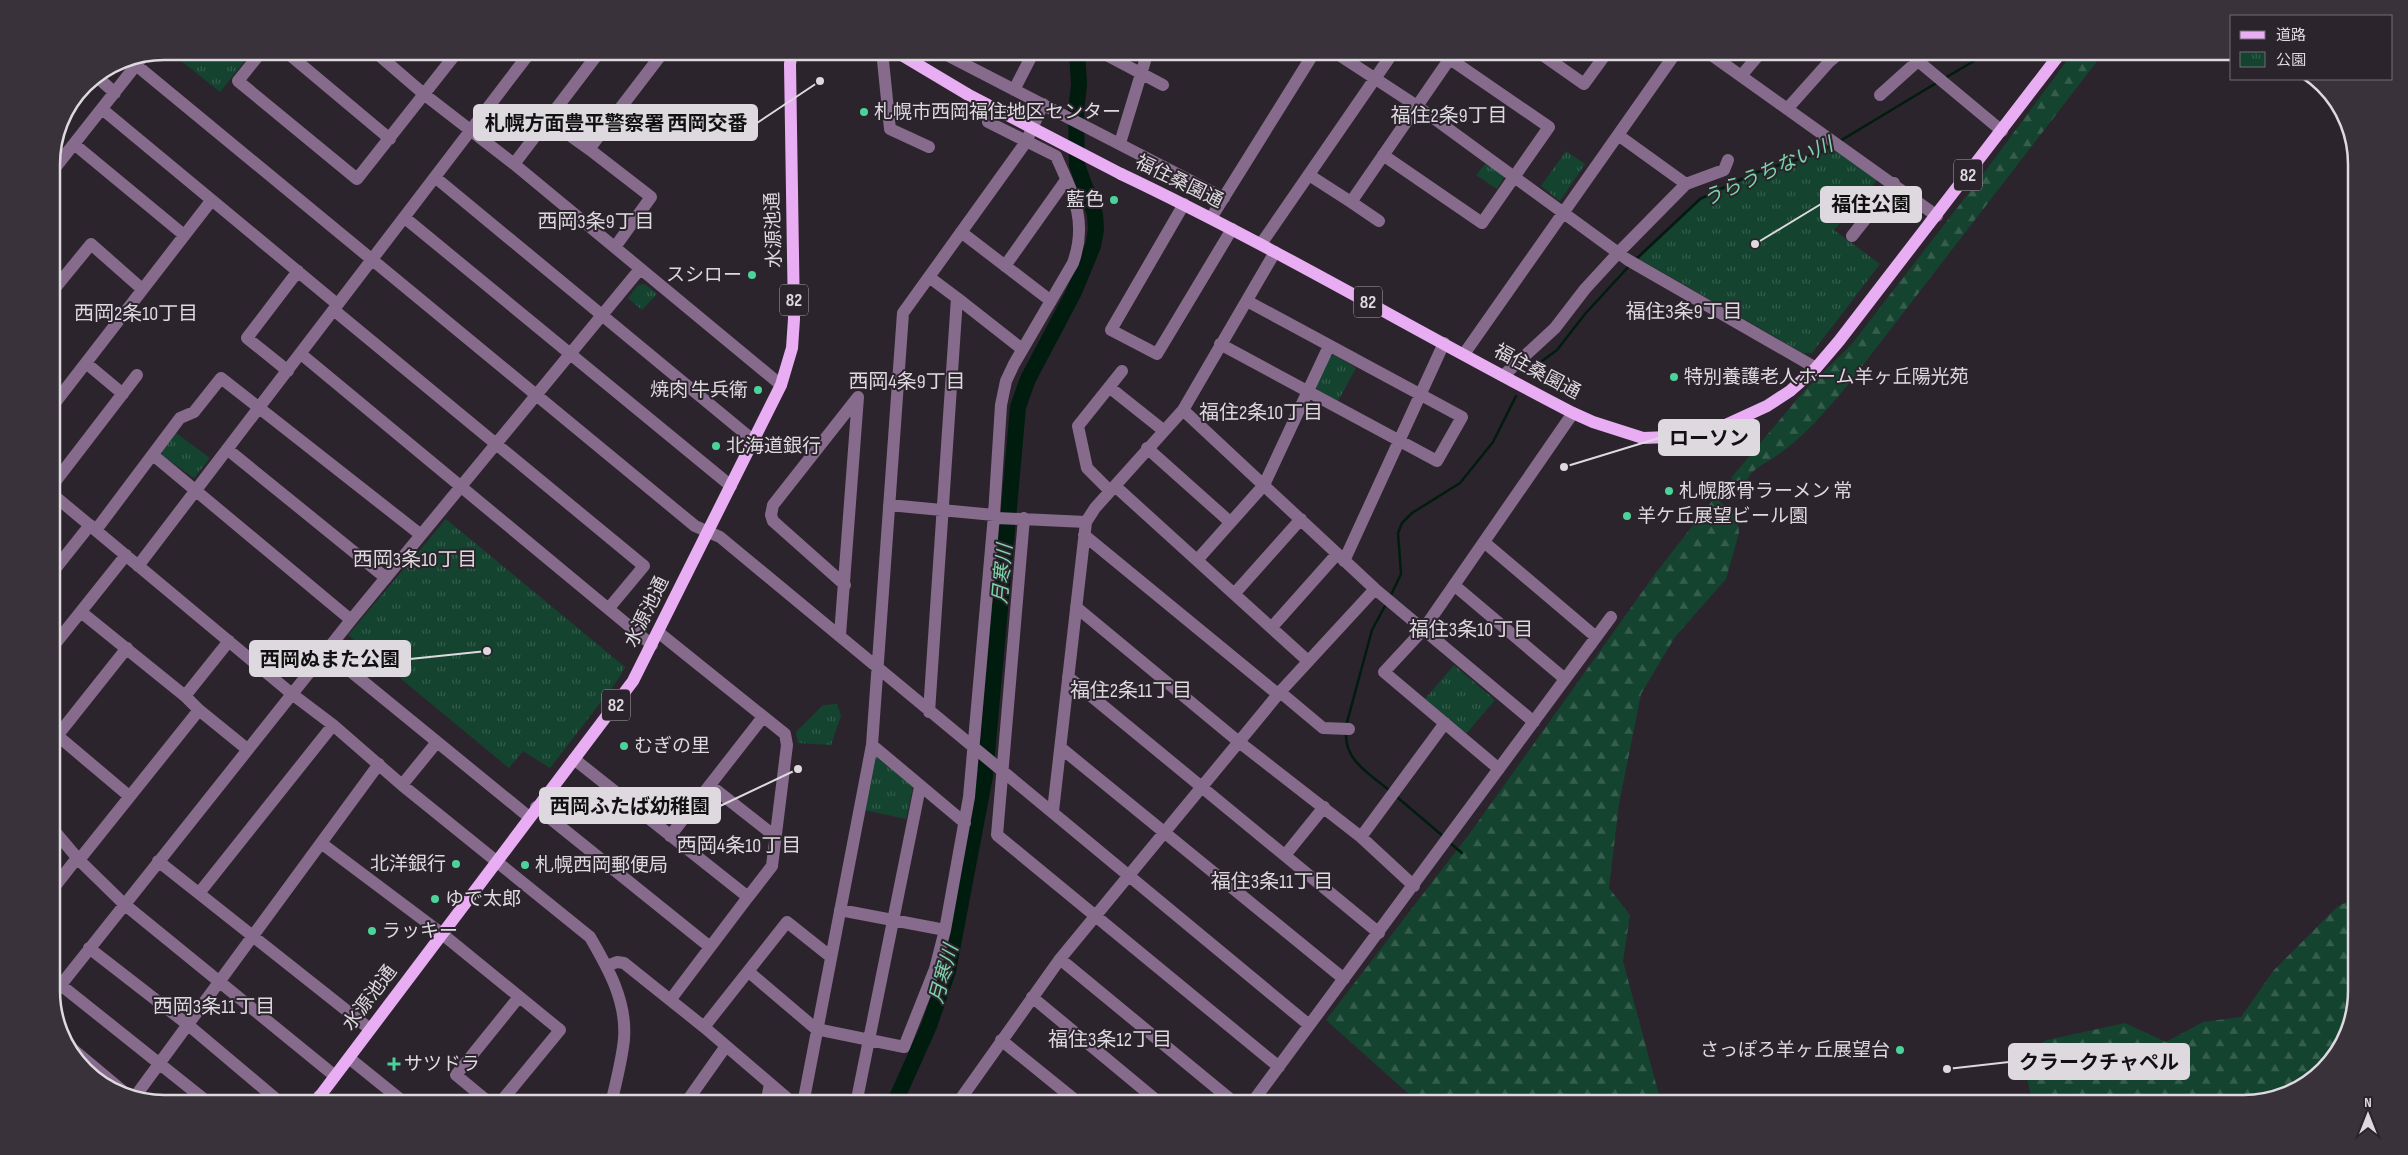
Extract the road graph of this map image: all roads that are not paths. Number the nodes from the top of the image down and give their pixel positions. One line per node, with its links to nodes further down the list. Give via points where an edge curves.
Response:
1 (255, 60): 49 (street, via 238,80 357,179)
2 (296, 60): 49 (street)
3 (392, 60): 38 (street)
4 (451, 60): 38 (street)
5 (524, 60): 46 (street)
6 (593, 60): 44 (street)
7 (657, 60): 54 (street)
8 (791, 60): 107 (main road, 水源池通 / 82, via 794,318 792,348)
9 (883, 60): 53 (street, via 890,129)
10 (912, 60): 29 (main road, 福住桑園通 / 82)
11 (966, 60): 36 (street)
12 (1029, 60): 36 (street)
13 (1115, 60): 31 (street)
14 (1145, 60): 31 (street)
15 (1309, 60): 65 (street)
16 (1347, 60): 33 (street)
17 (1388, 60): 33 (street)
18 (1449, 60): 41 (street)
19 (1459, 60): 61 (street, via 1549,127)
20 (1550, 60): 21 (street, via 1584,84)
21 (1601, 60)
22 (1671, 60): 48 (street)
23 (1719, 60): 32 (street)
24 (1754, 60): 32 (street)
25 (1831, 60): 43 (street)
26 (2055, 60): 47 (main road, 福住桑園通 / 82)
27 (1918, 61): 39 (street); 47 (street)
28 (143, 62): 82 (street)
29 (916, 62): 68 (main road, 福住桑園通 / 82, bridge, via 966,94)
30 (137, 64): 37 (street)
31 (1141, 75): 35 (street); 51 (street)
32 (1741, 76): 43 (street)
33 (1376, 78): 41 (street); 59 (street)
34 (101, 81): 37 (street)
35 (1163, 86)
36 (1014, 90): 40 (street)
37 (115, 93): 42 (street)
38 (425, 95): 46 (street); 49 (street)
39 (1880, 95)
40 (1043, 104): 50 (street); 51 (street)
41 (1417, 106): 55 (street); 61 (street)
42 (102, 109): 52 (street); 66 (street)
43 (1787, 109): 63 (street)
44 (547, 118): 54 (street); 58 (street)
45 (988, 122): 50 (street)
46 (472, 130): 58 (street); 60 (street)
47 (2002, 132): 70 (main road, 福住桑園通 / 82)
48 (1618, 134): 64 (street); 69 (street)
49 (390, 139)
50 (1026, 142): 62 (street, via 1056,156); 75 (street)
51 (1120, 143): 65 (street)
52 (74, 144): 57 (street); 76 (street)
53 (929, 148)
54 (589, 149): 79 (street, via 651,197)
55 (1384, 155): 61 (street, via 1482,223); 67 (street)
56 (1728, 160): 64 (street, via 1724,170)
57 (60, 162)
58 (514, 164): 79 (street)
59 (1309, 175): 67 (street); 78 (street)
60 (436, 178): 71 (street); 93 (street)
61 (1515, 178): 69 (street)
62 (1066, 180): 83 (street); 90 (street, via 1081,228 1079,248)
63 (1894, 183): 70 (street); 77 (street)
64 (1686, 184): 81 (street)
65 (1224, 198): 72 (street)
66 (211, 200): 76 (street); 85 (street)
67 (1350, 202): 73 (street)
68 (1184, 204): 72 (main road, 福住桑園通 / 82); 74 (street, via 1111,330 1157,354)
69 (1563, 213): 81 (street); 100 (street)
70 (1937, 216): 102 (main road, 福住桑園通 / 82)
71 (405, 218): 82 (street); 99 (street)
72 (1211, 218): 74 (main road, 福住桑園通 / 82)
73 (1379, 221)
74 (1232, 229): 78 (main road, 福住桑園通 / 82)
75 (961, 232): 83 (street); 86 (street)
76 (184, 235): 88 (street)
77 (1852, 236)
78 (1261, 244): 80 (main road, 福住桑園通 / 82)
79 (615, 247): 84 (street)
80 (1275, 252): 91 (street); 94 (main road, 福住桑園通 / 82)
81 (1628, 259): 102 (street); 106 (street, via 1585,289 1555,328)
82 (372, 260): 92 (street); 112 (street)
83 (1005, 266): 90 (street)
84 (640, 268): 93 (street); 107 (street)
85 (298, 271): 92 (street); 103 (street, via 247,338)
86 (929, 277): 89 (street); 131 (street, via 903,312)
87 (60, 283): 88 (street, via 91,244)
88 (142, 289): 101 (street)
89 (957, 298): 97 (street); 132 (street)
90 (1052, 301): 97 (street)
91 (1247, 302): 95 (street); 96 (street)
92 (336, 307): 98 (street); 120 (street)
93 (603, 316): 99 (street); 118 (street)
94 (1444, 343): 100 (main road, 福住桑園通 / 82); 111 (street)
95 (1220, 344): 109 (street); 115 (street)
96 (1329, 346): 109 (street); 111 (street)
97 (1022, 349): 133 (street, via 1006,382 1001,405)
98 (301, 354): 103 (street); 127 (street)
99 (570, 354): 112 (street); 126 (street)
100 (1464, 354): 106 (main road, 福住桑園通 / 82)
101 (86, 363): 110 (street); 113 (street)
102 (1816, 368): 116 (main road, 福住桑園通 / 82, via 1790,391 1766,406 1695,436 1643,438)
103 (288, 371): 114 (street)
104 (1122, 371): 108 (street)
105 (137, 375): 110 (street)
106 (1502, 376): 116 (main road, 福住桑園通 / 82)
107 (781, 385): 118 (main road, 水源池通 / 82)
108 (1109, 387): 117 (street); 128 (street, via 1078,426 1087,468)
109 (1307, 392): 119 (street); 125 (street)
110 (123, 394): 124 (street)
111 (1420, 395): 119 (street); 119 (street, via 1462,417 1437,461)
112 (536, 396): 120 (street); 139 (street, via 695,526)
113 (60, 397)
114 (258, 407): 122 (street); 123 (street, via 221,378 194,412 180,418); 140 (street)
115 (1183, 410): 117 (street); 125 (street)
116 (1573, 413): 141 (street)
117 (1164, 430): 121 (street)
118 (753, 440): 126 (main road, 水源池通 / 82)
119 (1399, 440): 143 (street)
120 (496, 444): 127 (street); 153 (street, via 644,566)
121 (1147, 448): 128 (street); 136 (street)
122 (227, 449): 129 (street); 147 (street)
123 (153, 455): 129 (street); 137 (street)
124 (60, 477)
125 (1264, 484): 135 (street); 136 (street)
126 (731, 486): 139 (main road, 水源池通 / 82)
127 (461, 488): 140 (street); 153 (street)
128 (1113, 488): 138 (street); 144 (street)
129 (194, 490): 146 (street); 156 (street)
130 (60, 500): 137 (street)
131 (889, 505): 132 (street); 168 (street)
132 (942, 510): 133 (street); 175 (street)
133 (996, 516): 134 (street); 186 (street)
134 (1022, 518): 138 (street); 191 (street)
135 (1301, 519): 143 (street); 151 (street)
136 (1230, 522): 144 (street)
137 (93, 528): 142 (street); 145 (street)
138 (1085, 529): 152 (street); 171 (street, via 1274,691)
139 (709, 531): 159 (main road, 水源池通 / 82); 160 (street)
140 (421, 535): 147 (street)
141 (1484, 542): 148 (street); 161 (street)
142 (126, 555): 146 (street); 154 (street)
143 (1341, 558): 150 (street); 157 (street)
144 (1198, 559): 151 (street)
145 (60, 565)
146 (138, 566): 163 (street)
147 (386, 578): 156 (street)
148 (1454, 585): 158 (street); 170 (street)
149 (845, 586): 149 (street, via 849,526 858,398 771,510 773,521); 160 (street)
150 (1379, 592): 158 (street); 167 (street)
151 (1235, 593): 157 (street)
152 (1076, 607): 169 (street); 184 (street)
153 (609, 608): 164 (street)
154 (81, 612): 162 (street); 165 (street)
155 (1611, 617): 161 (street)
156 (351, 620): 166 (street)
157 (1272, 627): 167 (street)
158 (1423, 630): 177 (street); 178 (street, via 1384,672)
159 (658, 632): 164 (main road, 水源池通 / 82); 176 (street)
160 (840, 636): 168 (street)
161 (1596, 637): 170 (street)
162 (60, 639)
163 (229, 641): 172 (street); 173 (street)
164 (652, 645): 189 (main road, 水源池通 / 82, via 633,681)
165 (126, 648): 173 (street); 180 (street)
166 (327, 652): 172 (street); 183 (street)
167 (1308, 661): 171 (street)
168 (877, 666): 175 (street); 185 (street)
169 (1068, 677): 187 (street); 196 (street)
170 (1566, 679): 177 (street)
171 (1280, 692): 181 (street, via 1323,728); 184 (street)
172 (292, 694): 179 (street); 188 (street)
173 (185, 696): 174 (street)
174 (199, 710): 188 (street); 197 (street)
175 (929, 712): 186 (street)
176 (763, 717): 194 (street); 204 (street, via 785,734 787,745)
177 (1534, 722): 192 (street)
178 (1445, 723): 192 (street); 205 (street)
179 (333, 725): 190 (street); 215 (street)
180 (60, 727)
181 (1344, 729)
182 (60, 739): 197 (street)
183 (437, 742): 193 (street); 200 (street)
184 (1239, 742): 196 (street); 198 (street)
185 (872, 745): 195 (street); 218 (street)
186 (975, 747): 191 (street); 201 (street)
187 (1061, 748): 199 (street); 202 (street)
188 (247, 750): 210 (street)
189 (574, 759): 200 (main road, 水源池通 / 82); 203 (street)
190 (379, 764): 193 (street); 207 (street)
191 (1000, 767): 199 (street); 219 (street, via 997,835)
192 (1499, 769): 214 (street)
193 (402, 785): 211 (street)
194 (711, 786): 203 (street); 204 (street)
195 (920, 787): 201 (street); 220 (street)
196 (1202, 787): 202 (street); 208 (street)
197 (129, 796): 209 (street)
198 (1324, 807): 205 (street); 208 (street)
199 (1053, 811): 212 (street)
200 (533, 812): 211 (main road, 水源池通 / 82); 225 (street)
201 (965, 823): 221 (street)
202 (1165, 832): 212 (street); 233 (street)
203 (670, 836): 216 (street)
204 (776, 837): 216 (street, via 772,866)
205 (1361, 837): 214 (street)
206 (60, 838): 209 (street)
207 (320, 843): 222 (street); 224 (street)
208 (1286, 854): 223 (street)
209 (78, 859): 213 (street); 217 (street)
210 (158, 861): 215 (street); 217 (street)
211 (496, 861): 222 (main road, 水源池通 / 82); 229 (street, via 590,937)
212 (1130, 875): 219 (street); 239 (street)
213 (60, 880)
214 (1414, 886): 223 (street)
215 (200, 892): 224 (street)
216 (748, 897): 225 (street)
217 (124, 904): 226 (street); 232 (street)
218 (840, 910): 220 (street); 227 (street)
219 (1095, 917): 228 (street); 249 (street)
220 (892, 920): 221 (street); 244 (street)
221 (945, 930): 244 (street, via 935,969 904,1047)
222 (441, 933): 236 (street); 241 (main road, 水源池通 / 82)
223 (1379, 933): 233 (street)
224 (252, 934): 232 (street); 241 (street)
225 (710, 947): 237 (street)
226 (89, 948): 231 (street); 238 (street)
227 (831, 957): 230 (street, via 788,922); 242 (street)
228 (1060, 959): 235 (street); 269 (street)
229 (607, 966): 237 (street, via 624,963); 260 (street, via 620,997 624,1025)
230 (749, 972): 240 (street); 242 (street)
231 (60, 977)
232 (218, 980): 238 (street); 250 (street)
233 (1344, 980): 239 (street)
234 (60, 984): 248 (street)
235 (1032, 996): 243 (street); 268 (street)
236 (519, 997): 258 (street, via 456,1075); 259 (street, via 560,1030)
237 (671, 1000): 240 (street)
238 (187, 1024): 248 (street); 255 (street)
239 (1310, 1025): 249 (street)
240 (704, 1027): 245 (street)
241 (370, 1029): 247 (main road, 水源池通 / 82)
242 (816, 1030): 244 (street); 264 (street)
243 (1001, 1040): 266 (street); 267 (street)
244 (868, 1041): 265 (street)
245 (726, 1046): 252 (street); 261 (street)
246 (83, 1058): 251 (street)
247 (349, 1058): 250 (main road, 水源池通 / 82); 257 (street)
248 (160, 1063): 253 (street); 254 (street)
249 (1279, 1067): 270 (street)
250 (335, 1076): 256 (main road, 水源池通 / 82)
251 (113, 1081)
252 (770, 1084): 262 (street); 263 (street)
253 (137, 1092)
254 (199, 1095)
255 (271, 1095)
256 (324, 1095)
257 (395, 1095)
258 (480, 1095)
259 (506, 1095)
260 (613, 1095)
261 (692, 1095)
262 (768, 1095)
263 (783, 1095)
264 (805, 1095)
265 (858, 1095)
266 (963, 1095)
267 (1069, 1095)
268 (1150, 1095)
269 (1225, 1095)
270 (1258, 1095)

